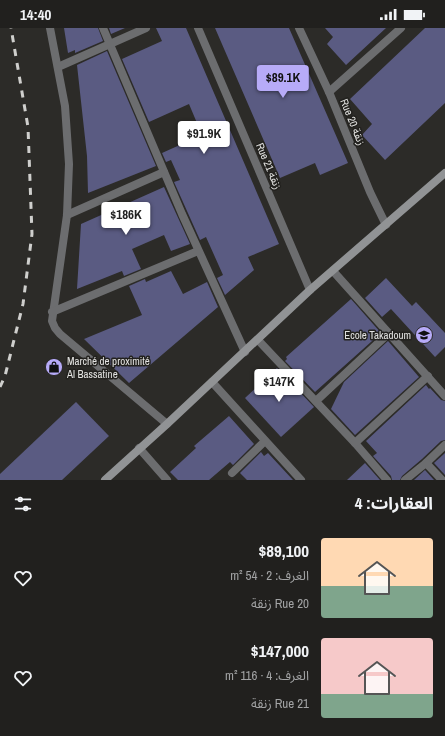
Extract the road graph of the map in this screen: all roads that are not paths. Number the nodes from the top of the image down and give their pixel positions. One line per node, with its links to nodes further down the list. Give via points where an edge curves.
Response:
1 (50, 28): 8 (street)
2 (103, 28): 7 (street)
3 (146, 28): 7 (street)
4 (198, 28): 16 (street, Rue 21 زنقة)
5 (299, 28): 9 (street, Rue 20 زنقة)
6 (401, 28): 9 (street)
7 (109, 44): 8 (street); 10 (street)
8 (58, 67): 12 (street, via 68,137)
9 (330, 92): 13 (street, Rue 20 زنقة)
10 (164, 172): 12 (street); 14 (street)
11 (445, 173): 13 (main road)
12 (67, 215): 17 (street)
13 (386, 225): 15 (main road)
14 (198, 251): 17 (street); 20 (street)
15 (333, 271): 16 (main road); 18 (street)
16 (310, 290): 19 (main road)
17 (52, 312): 25 (street, via 52,321 60,334)
18 (389, 333): 21 (street); 24 (street)
19 (258, 340): 20 (main road); 24 (street)
20 (245, 352): 22 (main road)
21 (428, 376): 23 (street); 27 (street)
22 (212, 382): 25 (main road); 26 (street)
23 (445, 396)
24 (316, 401): 27 (street)
25 (167, 424): 29 (main road)
26 (265, 441): 31 (street); 34 (street)
27 (355, 443): 35 (street)
28 (445, 444): 30 (street)
29 (139, 448): 32 (main road); 33 (street)
30 (426, 463): 36 (street); 37 (street)
31 (232, 473)
32 (104, 480)
33 (167, 480)
34 (301, 480)
35 (387, 480)
36 (405, 480)
37 (442, 480)

